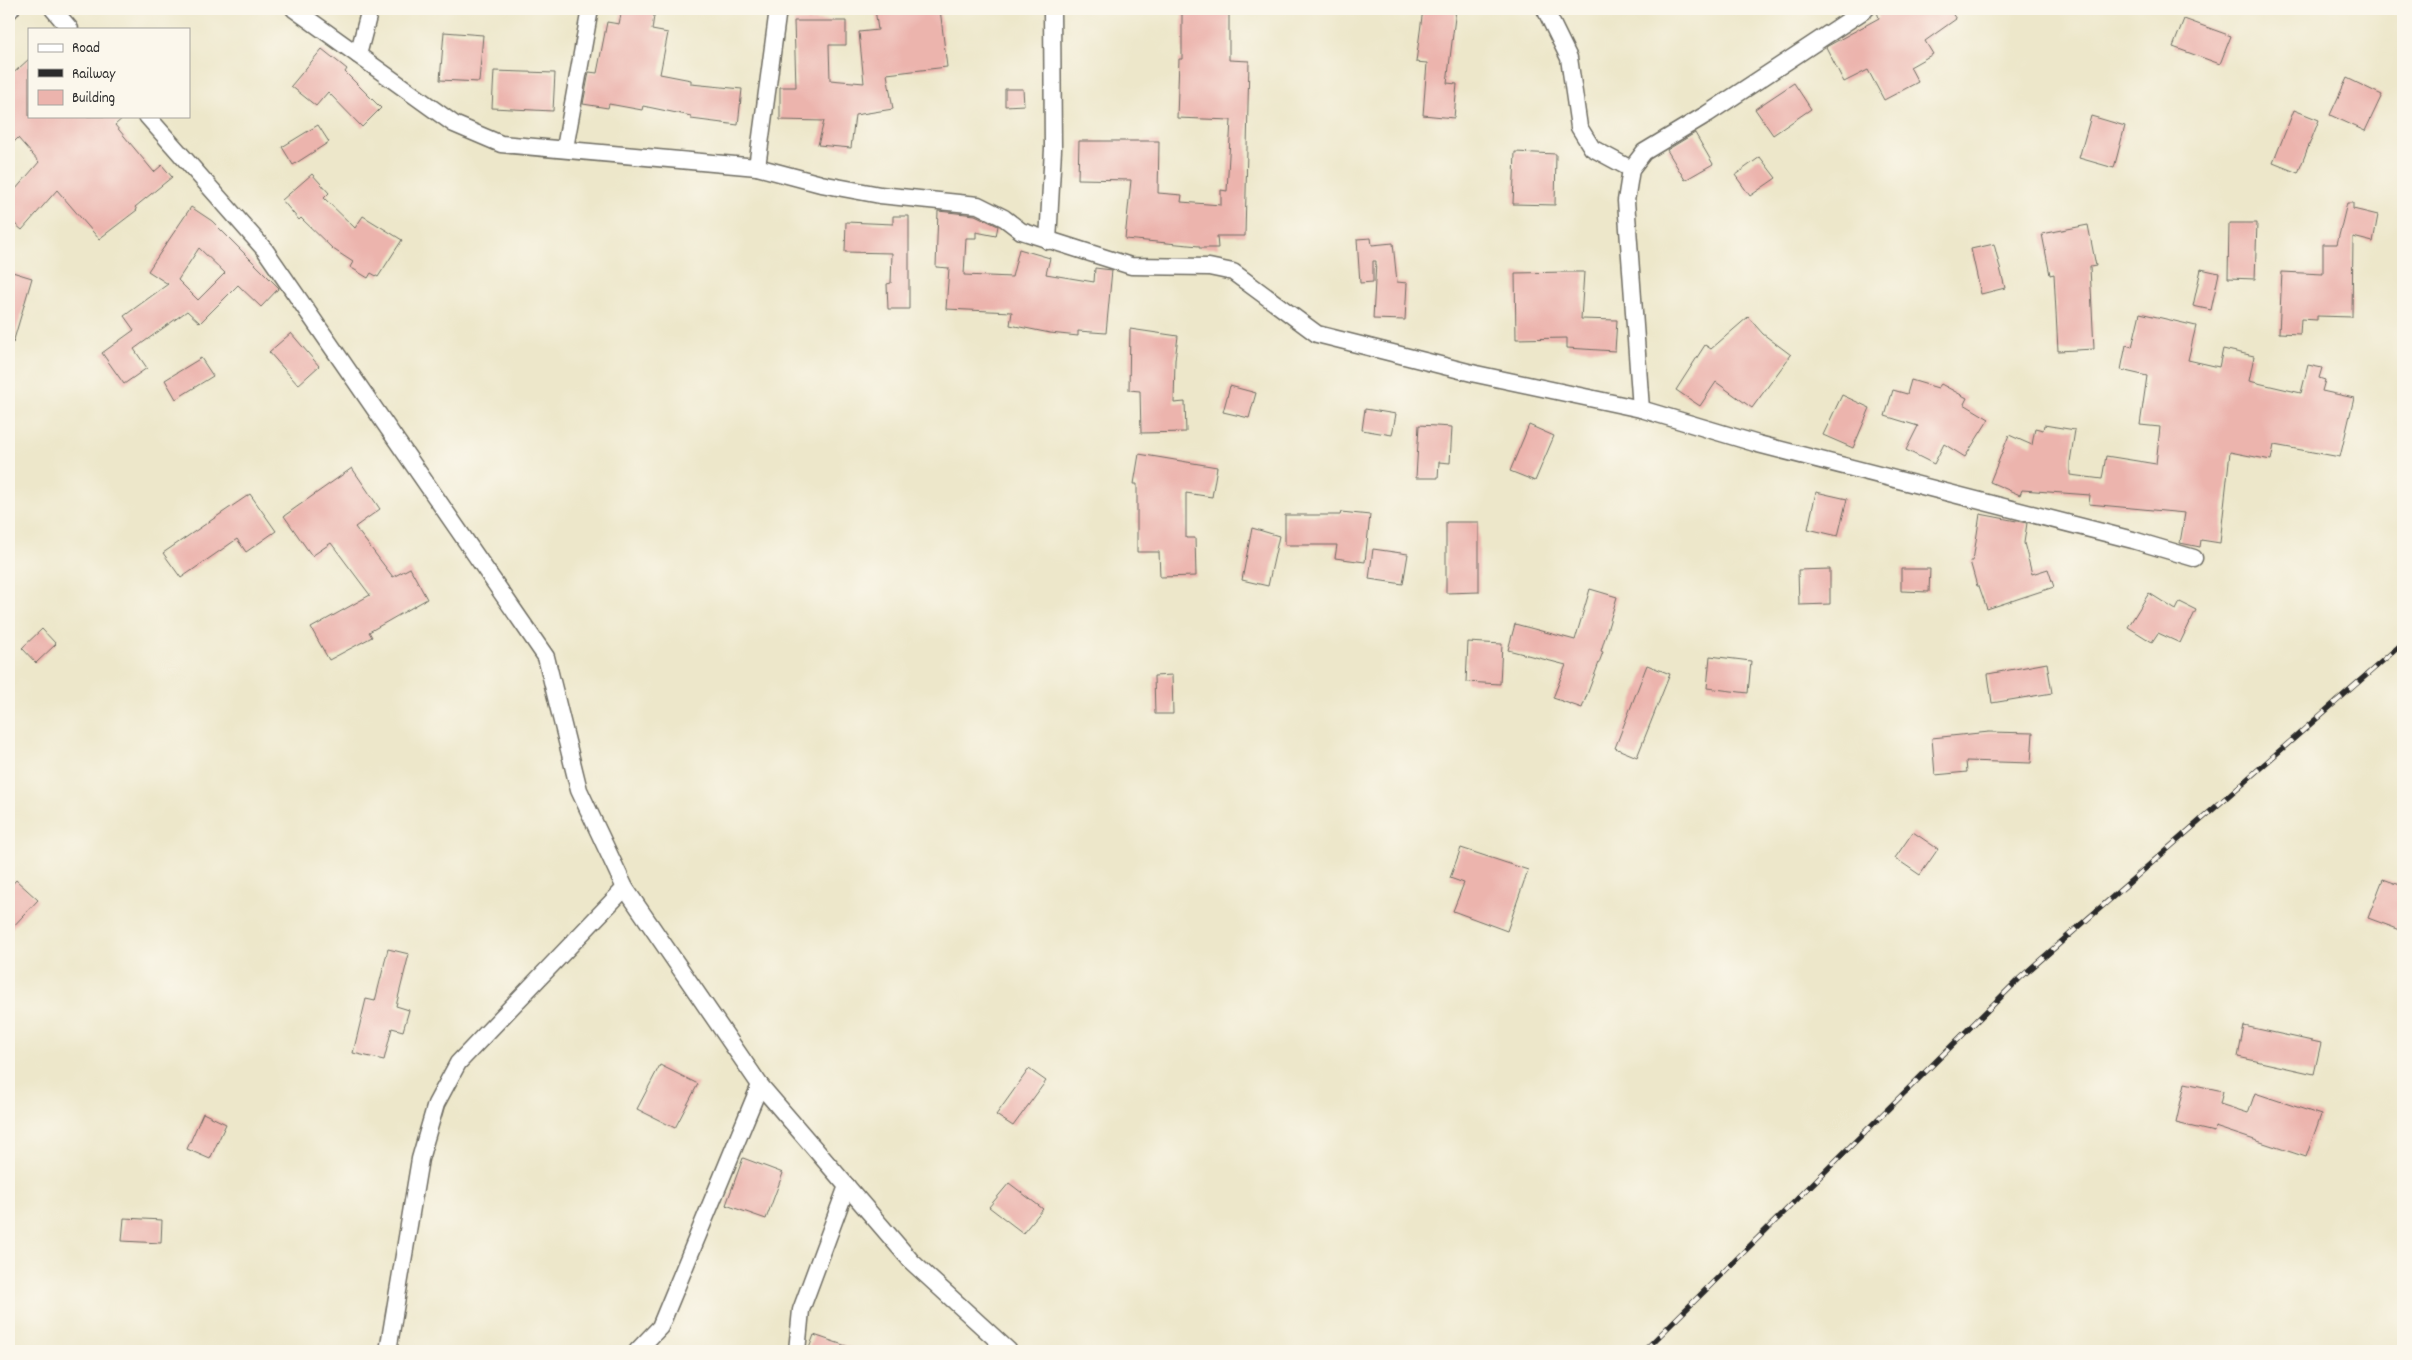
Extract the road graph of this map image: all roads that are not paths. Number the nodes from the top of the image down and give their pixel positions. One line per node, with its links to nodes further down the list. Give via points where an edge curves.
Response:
1 (53, 9): 9 (street)
2 (294, 9): 10 (street)
3 (370, 9): 10 (street)
4 (590, 9): 12 (street)
5 (778, 9): 13 (street)
6 (1052, 9): 15 (street, via 1053,149)
7 (1545, 9): 14 (street, via 1569,58 1579,127 1592,148)
8 (1866, 9): 14 (street, via 1644,152)
9 (69, 28)
10 (358, 55): 12 (street, via 454,124 501,144)
11 (150, 118): 18 (street, via 266,250 546,657 579,790)
12 (565, 148): 13 (street)
13 (757, 167): 15 (street, via 872,193 978,205 1022,231)
14 (1632, 169): 16 (street, via 1626,202)
15 (1048, 241): 16 (street, via 1131,266 1209,267 1233,272 1317,334 1476,374)
16 (1642, 409): 17 (street, via 1758,444)
17 (2194, 558)
18 (625, 888): 19 (street); 21 (street, via 458,1062 436,1104 420,1159)
19 (760, 1085): 20 (street); 22 (street, via 660,1327)
20 (847, 1186): 23 (street, via 801,1310); 24 (street, via 912,1262)
21 (388, 1351)
22 (637, 1351)
23 (797, 1351)
24 (1010, 1351)

